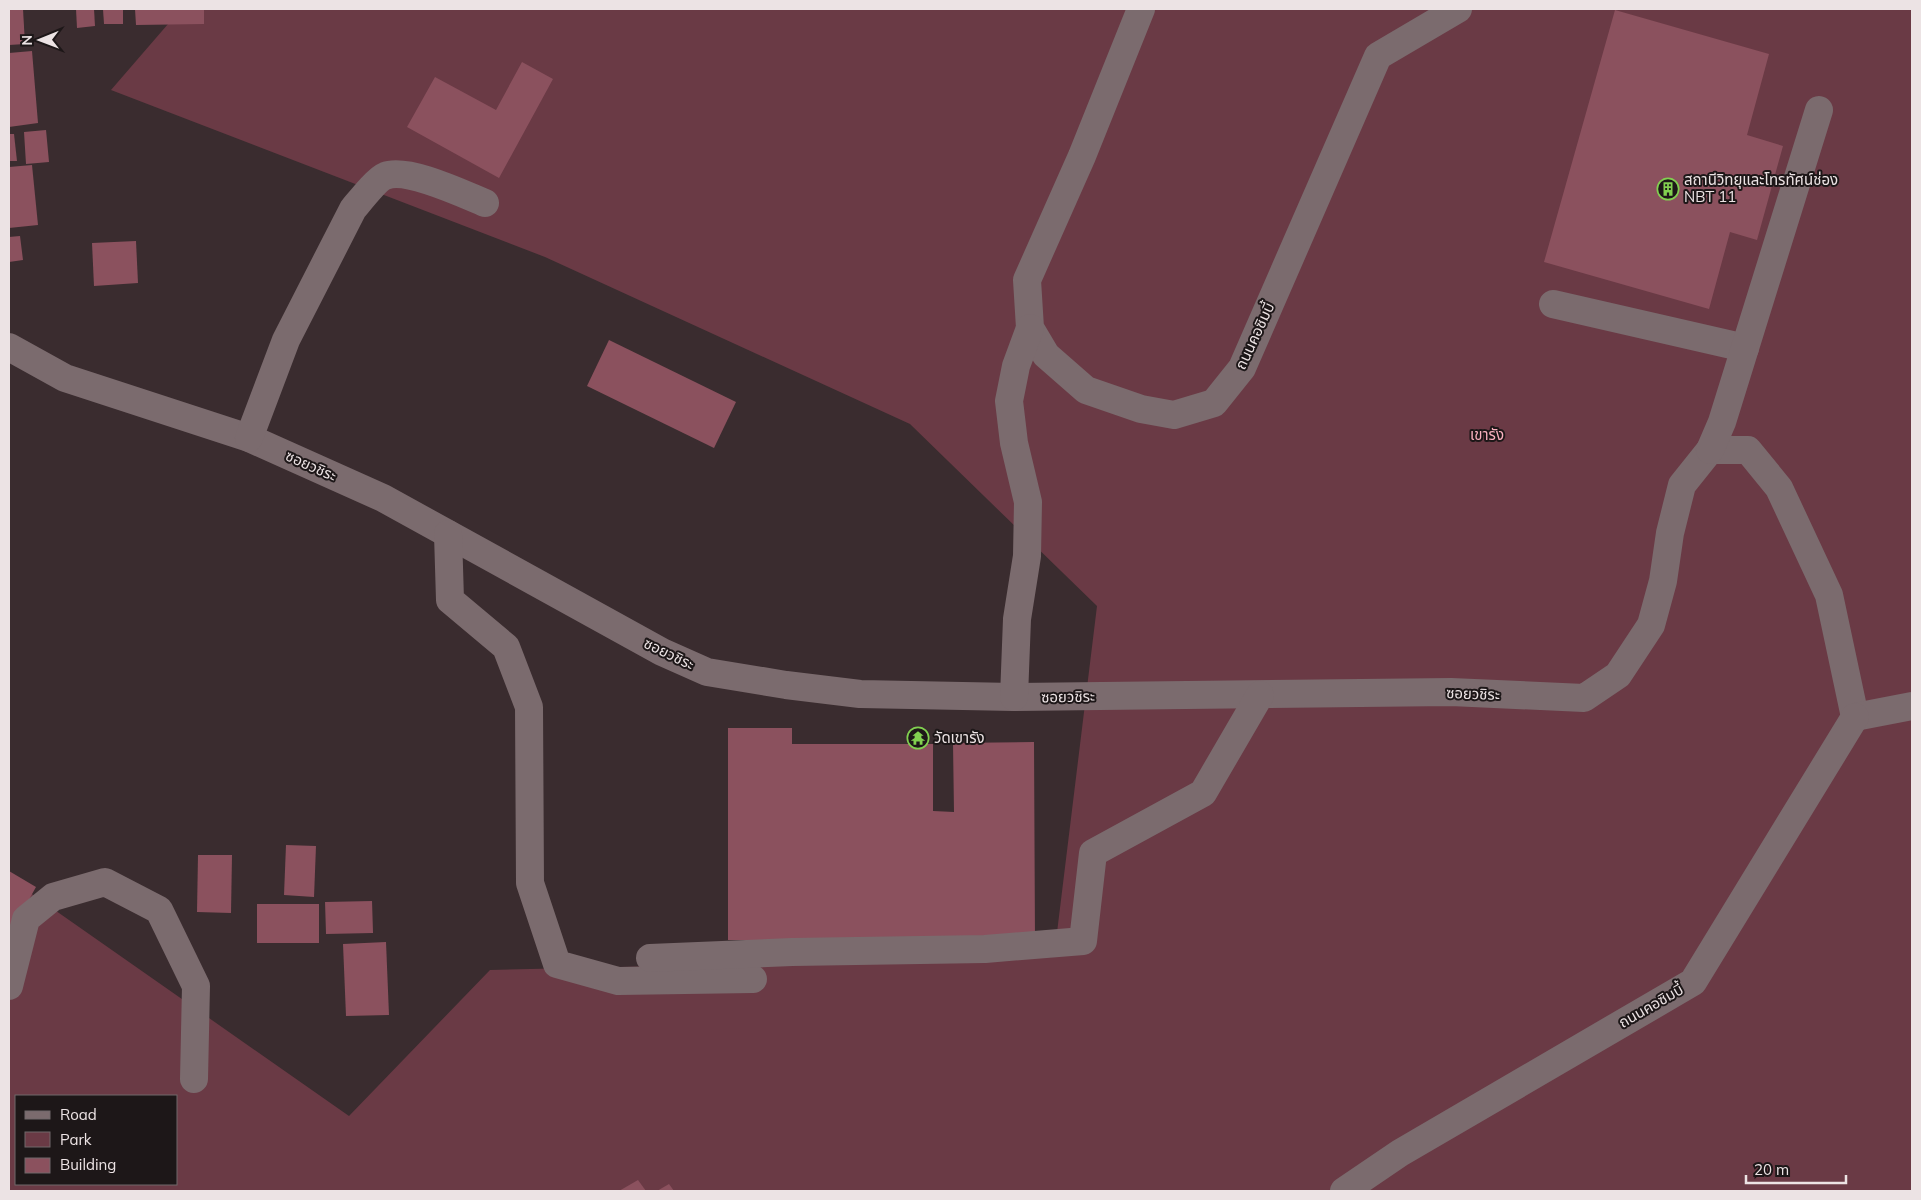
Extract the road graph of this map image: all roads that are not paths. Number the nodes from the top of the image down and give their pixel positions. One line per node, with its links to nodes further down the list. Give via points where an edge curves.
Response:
1 (1141, 9): 6 (street, ถนนคอซิมบี้, via 1082,156 1027,280)
2 (1458, 9): 6 (street, ถนนคอซิมบี้, via 1378,56 1242,368 1214,403 1174,415 1141,409 1086,390 1046,355)
3 (1819, 110): 8 (street, ซอยวชิระ)
4 (485, 203): 9 (street, via 410,174 385,176 366,194 353,210 286,340)
5 (1553, 304): 8 (street)
6 (1030, 328): 13 (street, via 1016,366 1010,400 1014,444 1028,502 1027,556 1017,619)
7 (9, 347): 9 (street, ซอยวชิระ, via 65,378)
8 (1745, 348): 10 (street, ซอยวชิระ)
9 (249, 438): 11 (street, ซอยวชิระ, via 383,498)
10 (1710, 450): 12 (street, ซอยวชิระ, via 1682,485 1651,625 1618,675 1584,698 1451,692); 15 (street, via 1748,450 1779,488 1829,595)
11 (448, 534): 13 (street, ซอยวชิระ, via 662,652 707,672 860,694); 17 (street, via 450,600 506,647 530,707 530,884 557,964 618,981)
12 (1260, 695): 13 (street, ซอยวชิระ); 16 (street, via 1203,793 1093,853 1083,941 985,950 792,952)
13 (1014, 697)
14 (1912, 706): 15 (street)
15 (1855, 717): 20 (street, ถนนคอซิมบี้, via 1693,982 1400,1153)
16 (650, 958)
17 (753, 980)
18 (9, 986): 19 (street, via 26,919 54,897 105,882 159,910 196,986)
19 (194, 1079)
20 (1344, 1191)

